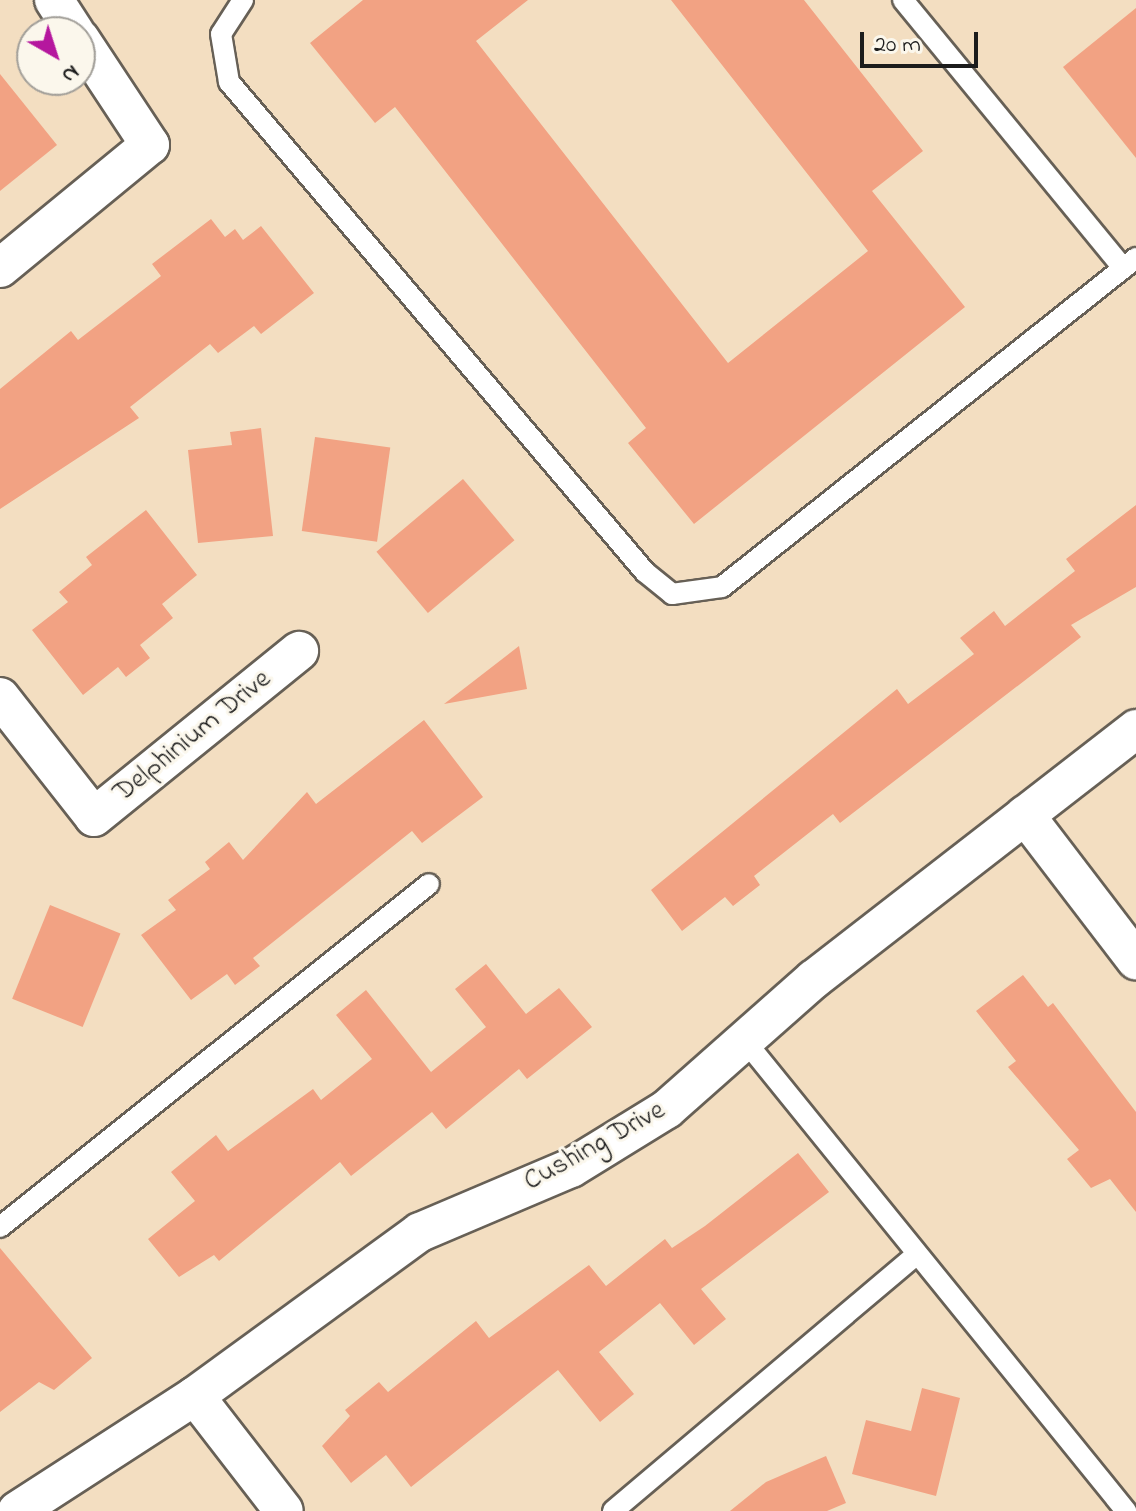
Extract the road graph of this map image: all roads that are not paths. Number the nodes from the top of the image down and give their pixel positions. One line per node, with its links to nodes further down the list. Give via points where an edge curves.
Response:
1 (243, 0): 4 (lane, via 221,34 229,82 645,572 672,594 722,587)
2 (903, 0): 4 (lane)
3 (96, 63): 5 (street, via 150,145)
4 (1130, 263)
5 (0, 268)
6 (299, 651): 7 (street, Delphinium Drive, via 94,817)
7 (0, 697)
8 (1136, 729): 9 (street, Cushing Drive)
9 (1025, 815): 11 (street); 12 (street, Cushing Drive, via 814,979)
10 (429, 884): 13 (lane)
11 (1136, 960)
12 (746, 1042): 14 (lane); 15 (street, Cushing Drive, via 667,1109 571,1168 420,1232)
13 (0, 1227)
14 (917, 1254): 18 (lane); 19 (lane)
15 (195, 1396): 16 (street, Cushing Drive); 17 (street)
16 (17, 1511)
17 (284, 1511)
18 (613, 1511)
19 (1126, 1511)

